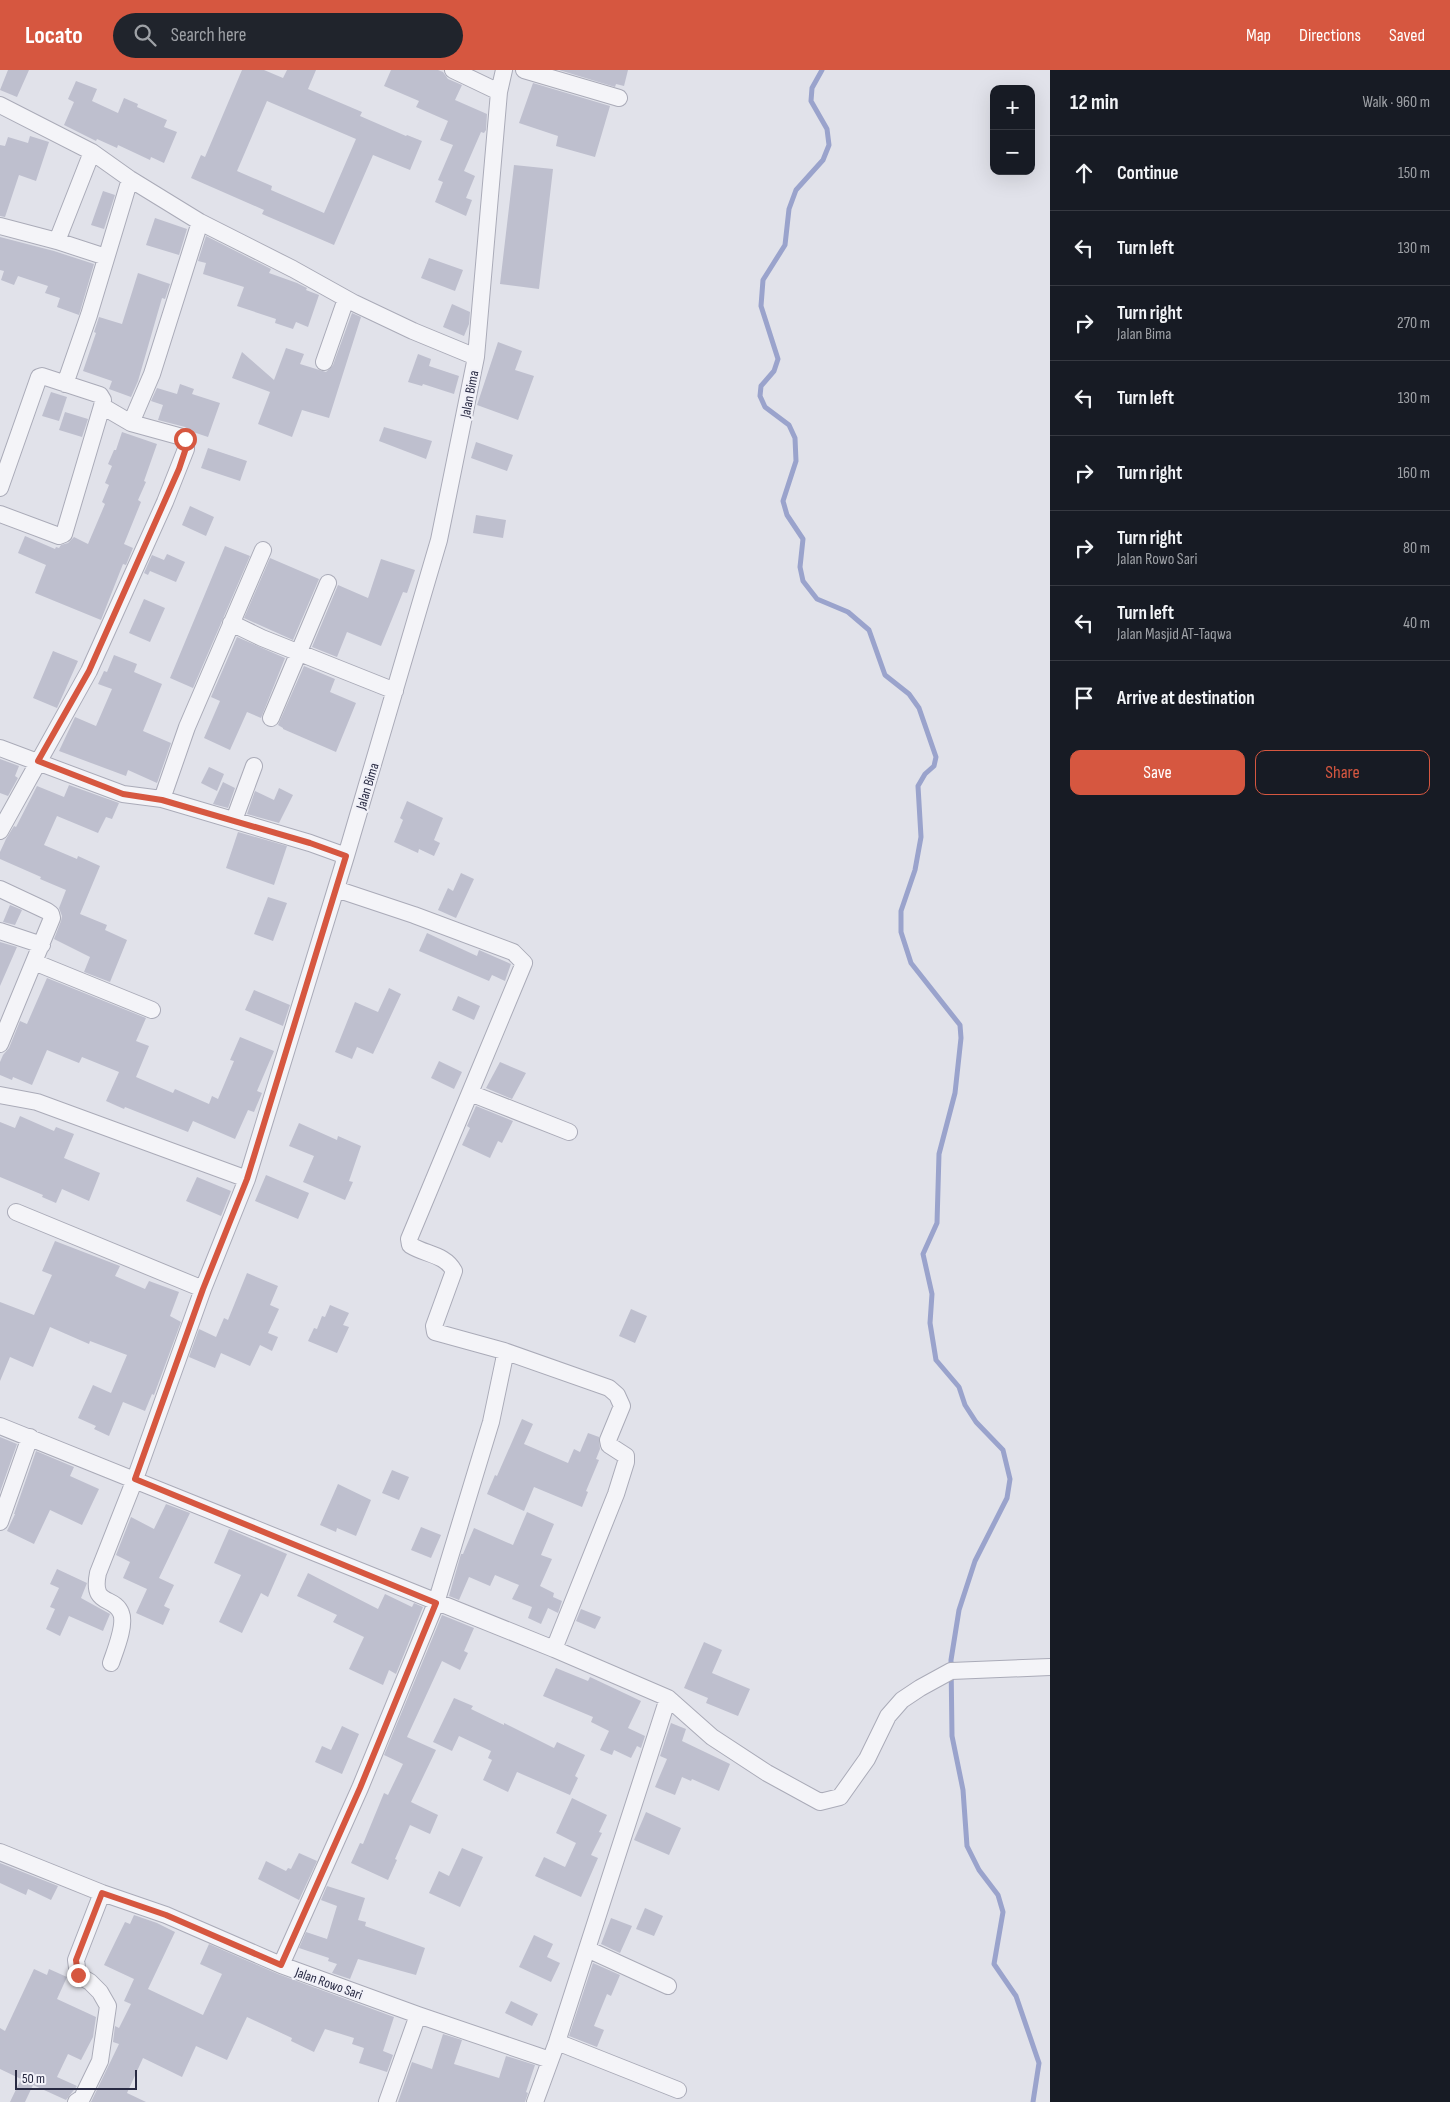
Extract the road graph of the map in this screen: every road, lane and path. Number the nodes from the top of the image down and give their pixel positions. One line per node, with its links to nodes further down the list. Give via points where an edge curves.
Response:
1 (453, 70): 4 (street)
2 (504, 70): 4 (street, Jalan Bima)
3 (524, 70): 5 (street)
4 (499, 92): 14 (street, Jalan Bima)
5 (619, 98)
6 (0, 105): 7 (street)
7 (92, 152): 8 (street); 11 (street)
8 (130, 179): 9 (street); 12 (street)
9 (200, 222): 13 (street); 18 (street, via 152,374)
10 (0, 226): 11 (street)
11 (57, 241): 12 (street)
12 (106, 257): 16 (street)
13 (346, 299): 14 (street); 15 (street)
14 (476, 356): 25 (street, Jalan Bima, via 439,540)
15 (324, 362)
16 (65, 384): 17 (street, via 100,395); 19 (street, via 42,376 38,379)
17 (102, 406): 18 (street); 20 (street, via 64,534 59,536)
18 (131, 423): 28 (street, via 182,437 186,449 89,671)
19 (0, 488)
20 (0, 514)
21 (263, 550): 23 (street)
22 (328, 583): 24 (street)
23 (231, 623): 24 (street); 30 (street, via 187,727)
24 (298, 652): 25 (street); 26 (street)
25 (395, 691): 33 (street, Jalan Bima)
26 (271, 718)
27 (0, 748): 28 (street)
28 (38, 761): 30 (street, via 123,794); 32 (street)
29 (254, 766): 31 (street)
30 (162, 800): 31 (street)
31 (234, 820): 33 (street)
32 (0, 831)
33 (346, 856): 35 (street, Jalan Bima)
34 (0, 889): 37 (street, via 52,914)
35 (336, 889): 41 (street, via 513,952 523,962); 44 (street, Jalan Bima)
36 (0, 931): 37 (street)
37 (42, 945): 38 (street)
38 (34, 962): 39 (street); 40 (street)
39 (152, 1010)
40 (0, 1044)
41 (470, 1093): 43 (street); 47 (street, via 409,1239 415,1248 444,1258 454,1271 434,1326 435,1332)
42 (0, 1095): 44 (street, via 37,1102)
43 (570, 1132)
44 (247, 1179): 46 (street, Jalan Bima)
45 (16, 1212): 46 (street)
46 (203, 1289): 50 (street, Jalan Bima)
47 (504, 1351): 52 (street, via 491,1422); 53 (street, via 609,1388 618,1395 622,1406 608,1440 609,1445 626,1456 626,1462)
48 (0, 1426): 49 (street)
49 (30, 1436): 50 (street); 51 (street)
50 (135, 1479): 52 (street); 54 (street, Jalan Bima, via 96,1583 101,1597 119,1609 123,1618)
51 (0, 1522)
52 (436, 1603): 53 (street); 60 (street, via 360,1788)
53 (554, 1649): 56 (street)
54 (112, 1663)
55 (1050, 1668): 56 (street, via 951,1671 920,1688 902,1700 888,1716 868,1759 840,1797 820,1802 712,1736)
56 (668, 1698): 59 (street)
57 (0, 1852): 58 (street, Jalan Rowo Sari)
58 (102, 1893): 60 (street, Jalan Rowo Sari, via 166,1915); 66 (street, via 76,1960 78,1975 100,1992 108,2006 100,2061 82,2098)
59 (587, 1949): 61 (street); 63 (street)
60 (281, 1965): 62 (street, Jalan Rowo Sari)
61 (668, 1986)
62 (418, 2015): 64 (street, Jalan Rowo Sari); 67 (street)
63 (557, 2042): 64 (street); 65 (street)
64 (550, 2060): 68 (street)
65 (678, 2090)
66 (76, 2102)
67 (388, 2102)
68 (534, 2102)

